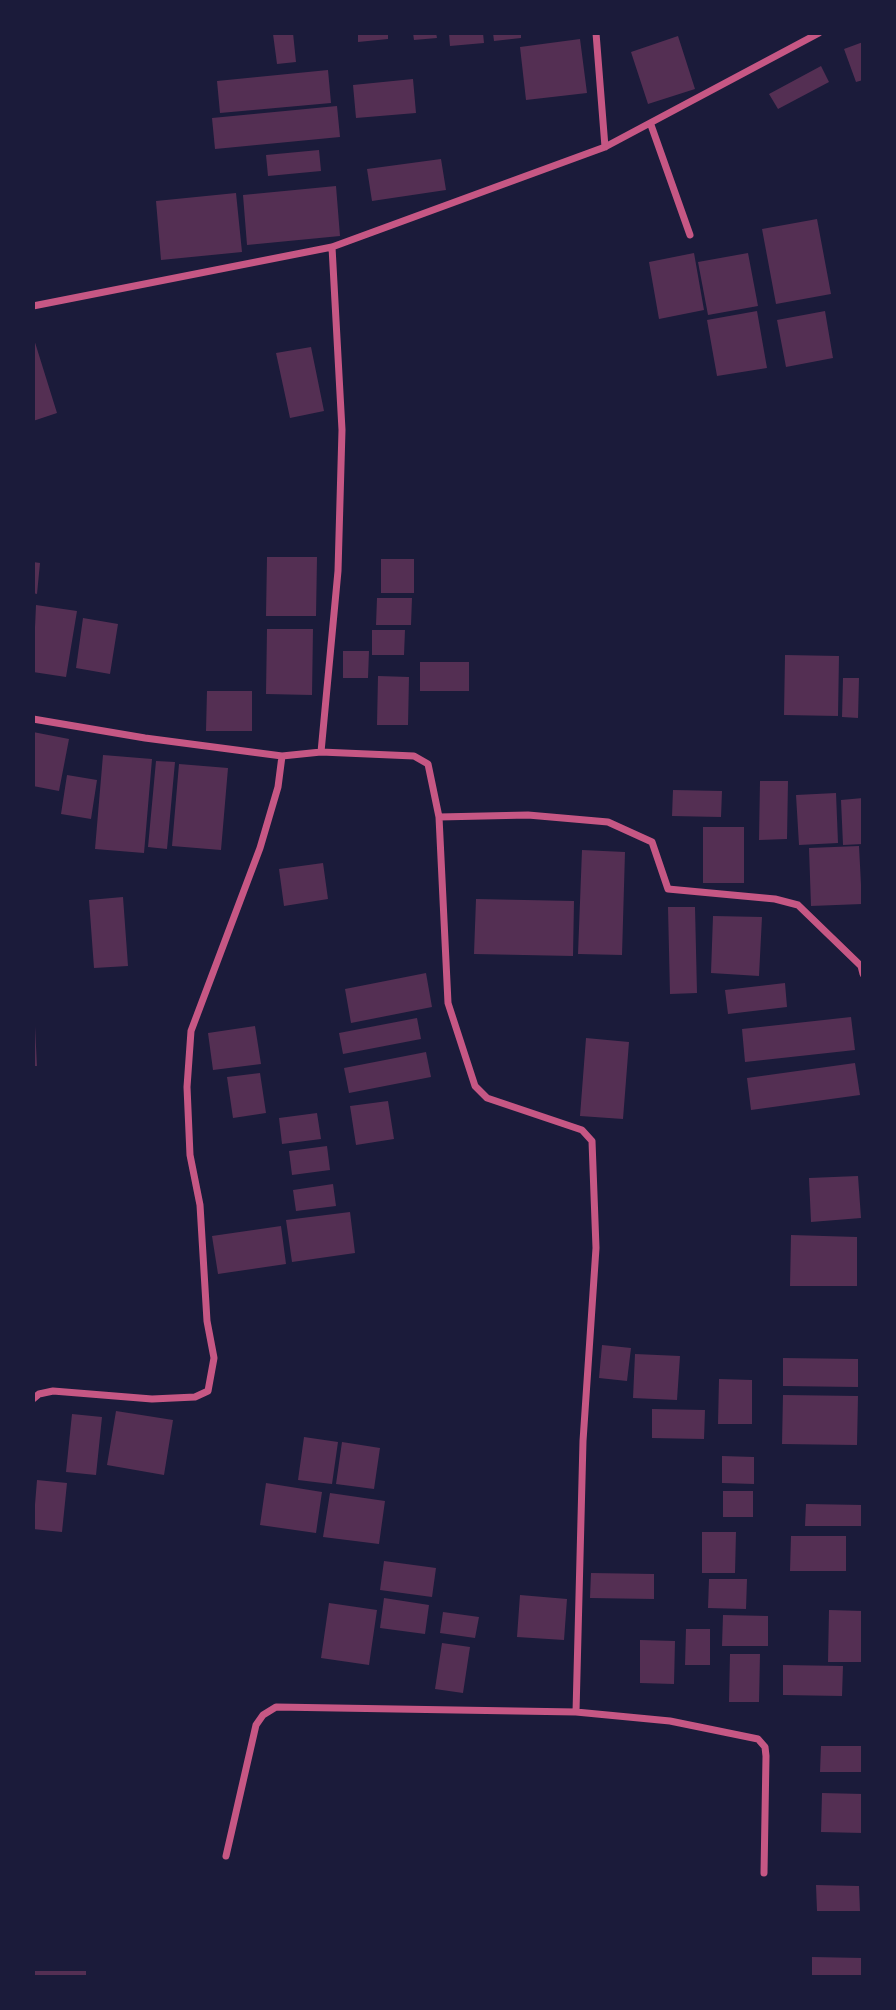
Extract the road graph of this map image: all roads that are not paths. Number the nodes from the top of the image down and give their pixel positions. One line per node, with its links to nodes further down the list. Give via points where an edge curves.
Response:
1 (596, 33): 4 (street)
2 (819, 33): 3 (street)
3 (651, 125): 4 (street); 5 (street)
4 (605, 147): 6 (street)
5 (690, 235)
6 (332, 247): 7 (street); 9 (street, via 342,430 338,571)
7 (33, 306)
8 (33, 719): 10 (street)
9 (321, 752): 10 (street); 11 (street, via 414,756 428,764)
10 (282, 756): 14 (street, via 260,848 191,1031 187,1087 190,1155 200,1205 207,1321 214,1358 208,1391 195,1397 152,1399 53,1391)
11 (439, 817): 12 (street, via 528,815 608,822 652,842 668,889 798,905); 15 (street, via 448,1003 475,1086 487,1098 582,1130 592,1141 596,1248 583,1441)
12 (862, 966): 13 (street)
13 (863, 975)
14 (33, 1399)
15 (576, 1712): 16 (street, via 276,1707 256,1725); 17 (street, via 670,1721 758,1739 766,1756)
16 (226, 1856)
17 (764, 1873)

